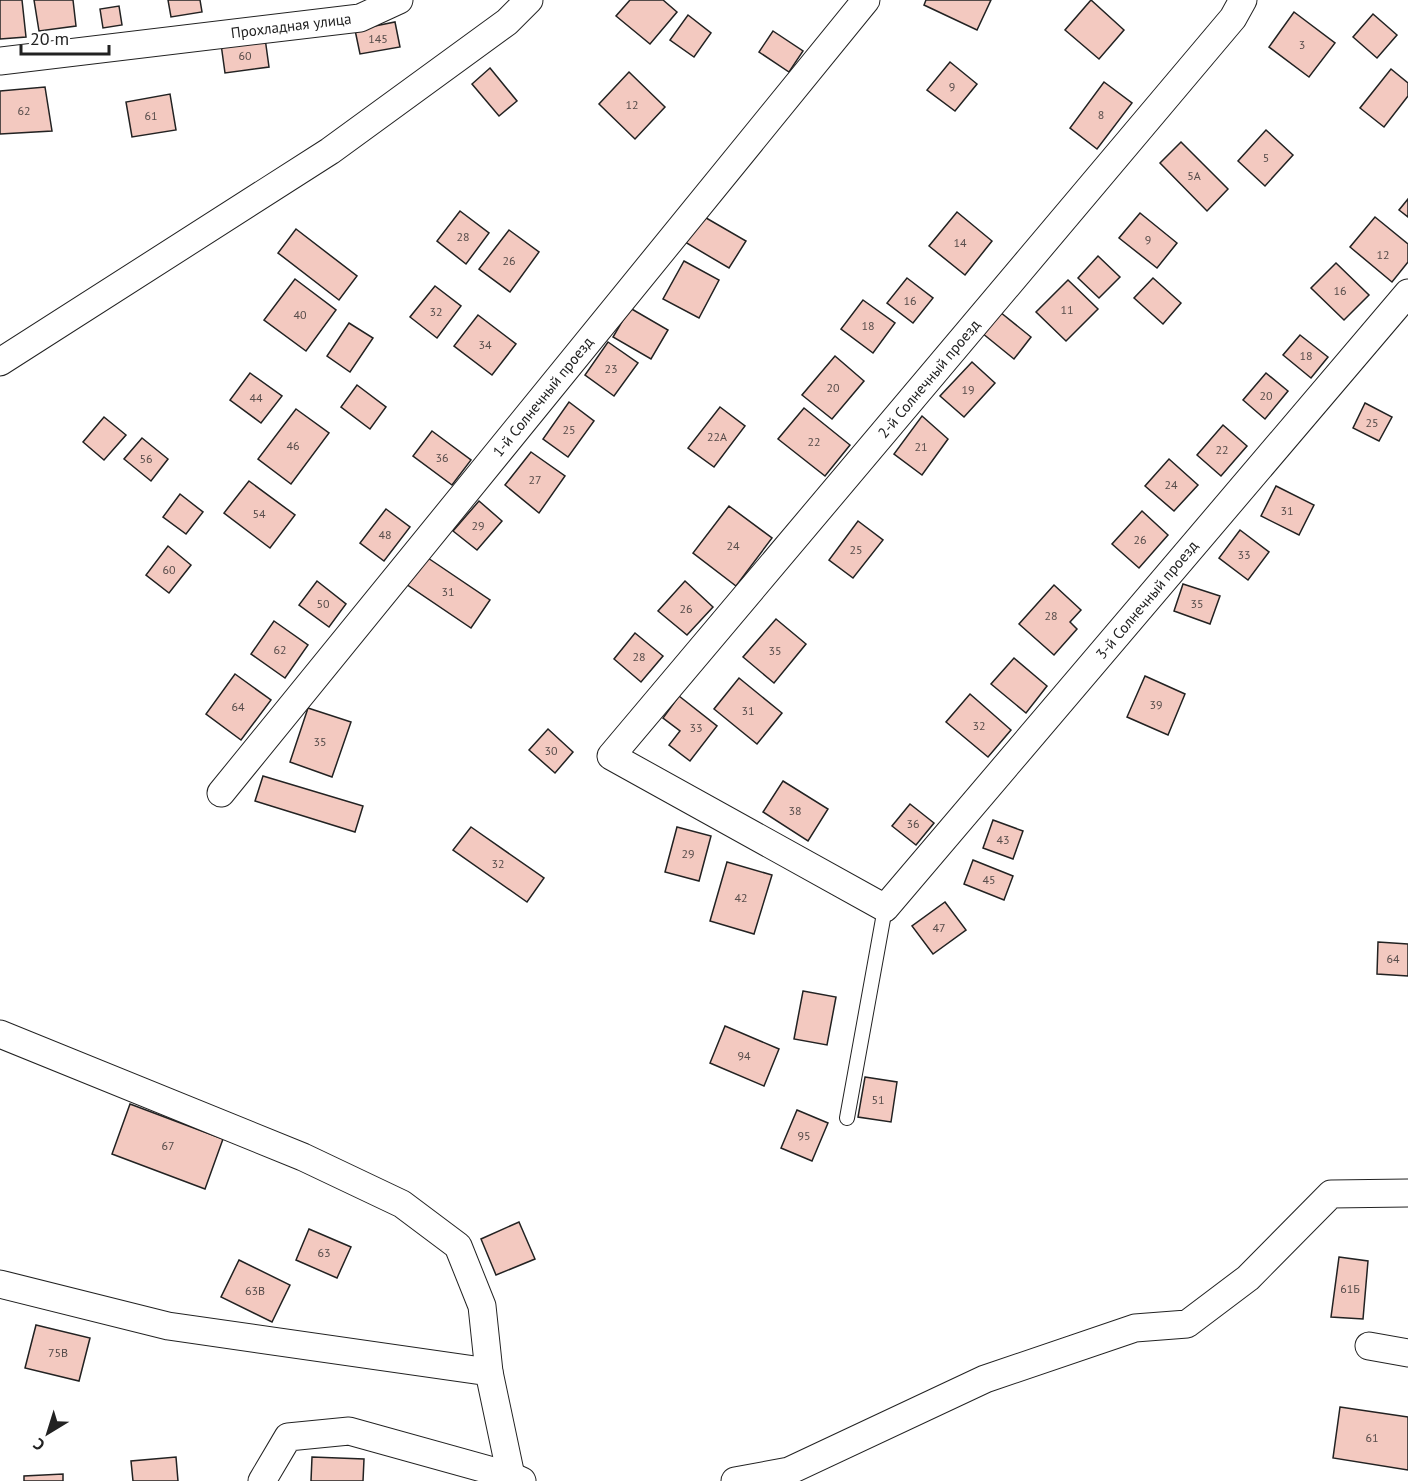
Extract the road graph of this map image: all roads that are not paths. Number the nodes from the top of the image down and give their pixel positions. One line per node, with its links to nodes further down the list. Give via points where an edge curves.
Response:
1 (399, 0): 5 (street, Прохладная улица, via 360,18)
2 (529, 0): 7 (street, via 507,22 330,151)
3 (866, 0): 8 (street, 1-й Солнечный проезд)
4 (1243, 0): 9 (street, 2-й Солнечный проезд, via 1233,18 612,756)
5 (0, 61)
6 (1408, 293): 9 (street, 3-й Солнечный проезд)
7 (0, 362)
8 (221, 793)
9 (885, 908): 11 (lane)
10 (0, 1034): 16 (street, via 303,1157 402,1204 458,1246 482,1306)
11 (847, 1118)
12 (1408, 1193): 19 (street, via 1330,1194 1248,1278 1187,1324 1135,1328 995,1375 789,1471)
13 (0, 1284): 16 (street, via 168,1326)
14 (1369, 1346): 15 (street)
15 (1408, 1353)
16 (489, 1372): 17 (street)
17 (517, 1478): 18 (street, via 349,1431 288,1437)
18 (262, 1481)
19 (735, 1481)

